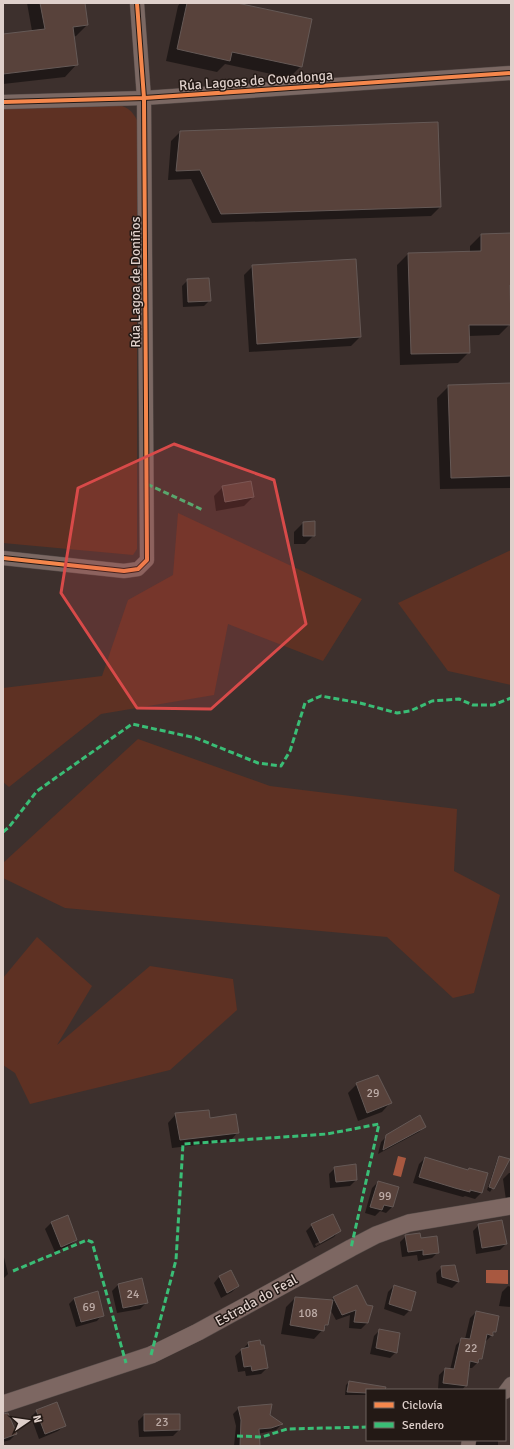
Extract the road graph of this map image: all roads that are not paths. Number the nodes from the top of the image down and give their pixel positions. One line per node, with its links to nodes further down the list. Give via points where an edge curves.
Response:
1 (137, 3): 3 (street, Rúa Lagoa de Doniños)
2 (511, 73): 3 (street, Rúa Lagoas de Covadonga)
3 (144, 98): 4 (street, Rúa Lagoas de Covadonga); 5 (street, Rúa Lagoa de Doniños, via 147,560 138,569 124,571)
4 (3, 102)
5 (3, 558)
6 (511, 1206): 7 (main road, Estrada do Feal, via 409,1223 351,1248 151,1355)
7 (3, 1404)

